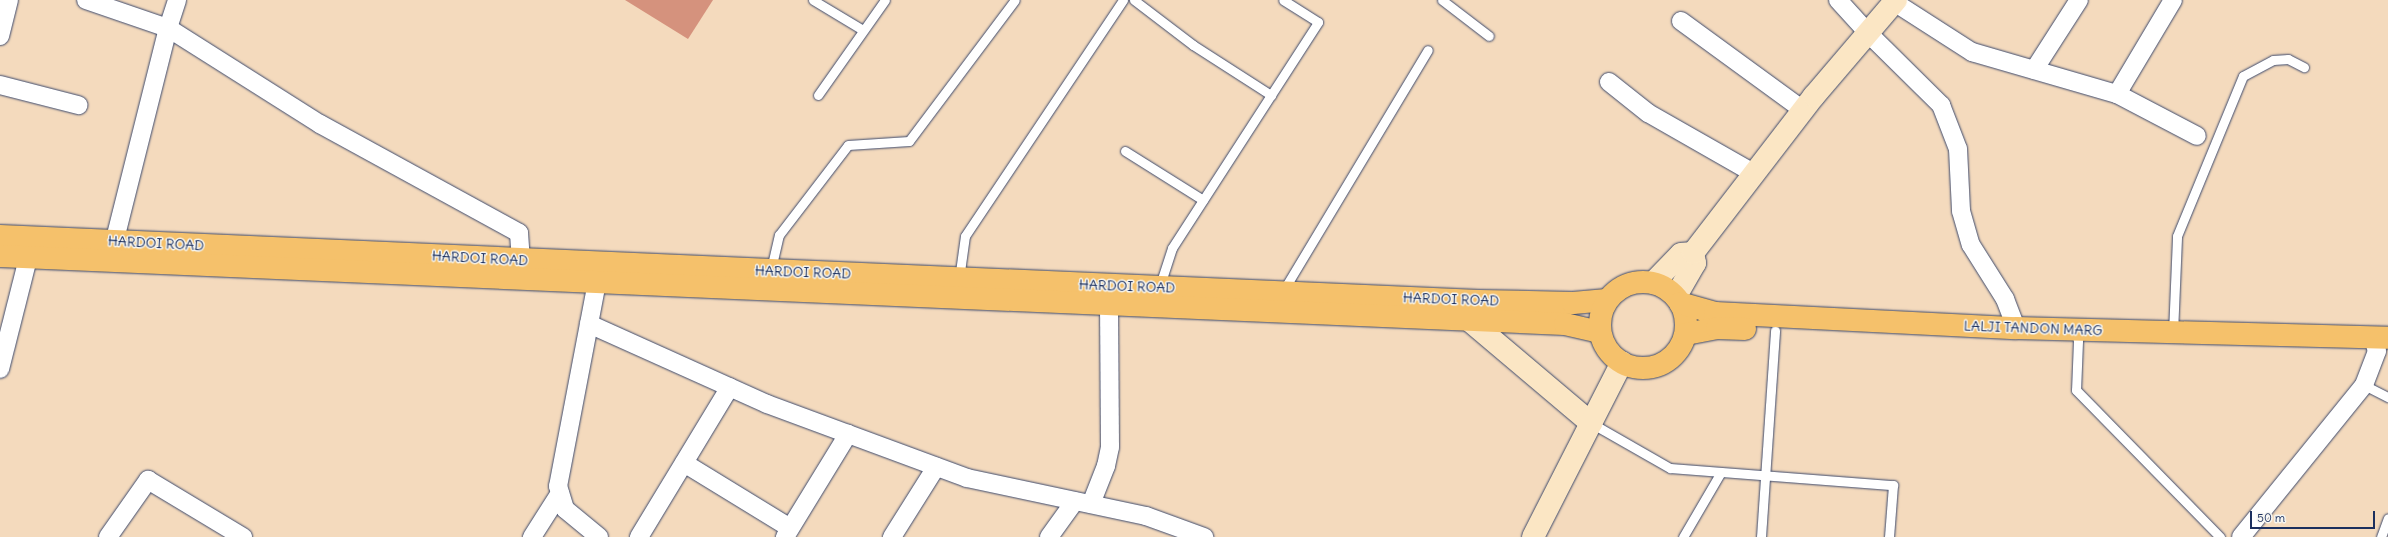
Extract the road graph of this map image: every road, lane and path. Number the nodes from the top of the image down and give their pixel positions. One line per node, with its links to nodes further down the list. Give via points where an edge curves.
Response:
1 (9, 0): 19 (street)
2 (86, 0): 16 (street)
3 (177, 0): 16 (street)
4 (813, 0): 17 (lane)
5 (885, 0): 17 (lane)
6 (1015, 0): 41 (lane, via 909,140 848,145 779,235)
7 (1123, 0): 43 (lane, via 965,236)
8 (1134, 0): 28 (lane, via 1193,45)
9 (1283, 0): 28 (lane, via 1318,22)
10 (1442, 0): 20 (lane)
11 (1838, 0): 18 (street)
12 (2079, 0): 23 (street)
13 (2173, 0): 26 (street)
14 (1895, 1): 18 (street); 23 (street, via 1972,52)
15 (1681, 21): 30 (street)
16 (168, 28): 36 (street); 40 (street, via 320,124 518,233)
17 (863, 30): 27 (lane)
18 (1868, 33): 30 (street); 52 (street, via 1941,105 1958,149 1961,211 1971,245 2005,299)
19 (0, 36)
20 (1489, 36)
21 (1428, 50): 45 (lane)
22 (2304, 67): 55 (lane, via 2288,59 2273,60 2243,76 2176,236)
23 (2034, 70): 26 (street)
24 (1610, 82): 33 (street, via 1648,113)
25 (0, 85): 29 (street)
26 (2117, 94): 31 (street)
27 (818, 95)
28 (1271, 95): 34 (lane)
29 (78, 105)
30 (1804, 110): 33 (street)
31 (2197, 136)
32 (1125, 151): 34 (lane)
33 (1755, 174): 37 (street)
34 (1203, 200): 46 (lane, via 1172,248)
35 (0, 236): 36 (main road, HARDOI ROAD)
36 (112, 251): 39 (main road, HARDOI ROAD); 40 (main road, HARDOI ROAD); 42 (main road, HARDOI ROAD)
37 (1693, 254): 44 (street, via 1682,254); 48 (street, via 1695,263)
38 (0, 256): 39 (main road, HARDOI ROAD)
39 (28, 258): 60 (street)
40 (521, 260): 42 (main road, HARDOI ROAD)
41 (771, 271): 42 (main road, HARDOI ROAD); 43 (main road, HARDOI ROAD)
42 (598, 273): 49 (main road, HARDOI ROAD); 51 (street)
43 (960, 279): 46 (main road, HARDOI ROAD)
44 (1653, 283): 47 (main road, via 1639,282 1620,288); 48 (main road, via 1666,289)
45 (1282, 292): 46 (main road, HARDOI ROAD); 50 (main road, HARDOI ROAD)
46 (1158, 296): 49 (main road, HARDOI ROAD); 50 (main road, HARDOI ROAD)
47 (1607, 300): 50 (main road, HARDOI ROAD); 54 (main road, via 1600,315)
48 (1678, 300): 52 (main road, LALJI TANDON MARG, via 1715,313); 56 (main road, via 1686,318)
49 (1109, 304): 71 (street, via 1110,447 1106,466)
50 (1469, 310): 54 (main road, HARDOI ROAD); 64 (street)
51 (589, 324): 62 (street); 70 (street, via 558,486)
52 (2016, 328): 57 (main road, LALJI TANDON MARG)
53 (1775, 330): 56 (main road, LALJI TANDON MARG, via 1717,328); 57 (main road, LALJI TANDON MARG); 69 (lane)
54 (1600, 332): 59 (main road, via 1606,347)
55 (2173, 333): 57 (main road, LALJI TANDON MARG); 58 (main road, LALJI TANDON MARG)
56 (1686, 334): 59 (main road, via 1677,352 1665,362 1651,368 1632,367)
57 (2077, 336): 58 (main road, LALJI TANDON MARG); 86 (lane, via 2076,390)
58 (2382, 344): 61 (street)
59 (1622, 362): 64 (street)
60 (0, 369)
61 (2364, 386): 63 (lane); 87 (street)
62 (730, 387): 65 (street, via 767,404); 66 (street)
63 (2388, 397)
64 (1591, 423): 68 (lane, via 1670,468); 82 (street)
65 (848, 434): 67 (street); 73 (street)
66 (684, 463): 73 (street); 78 (street)
67 (936, 467): 71 (street, via 967,478); 79 (street)
68 (1721, 472): 69 (lane); 83 (lane)
69 (1766, 475): 84 (lane); 85 (lane, via 1893,485)
70 (560, 493): 74 (street, via 565,509); 77 (street)
71 (1083, 503): 80 (street); 81 (street, via 1146,516)
72 (2388, 518): 88 (lane)
73 (788, 533)
74 (589, 534)
75 (108, 537): 76 (street, via 148,480)
76 (243, 537)
77 (532, 537)
78 (639, 537)
79 (892, 537)
80 (1049, 537)
81 (1204, 537)
82 (1533, 537)
83 (1683, 537)
84 (1761, 537)
85 (1889, 537)
86 (2220, 537)
87 (2241, 537)
88 (2381, 537)

